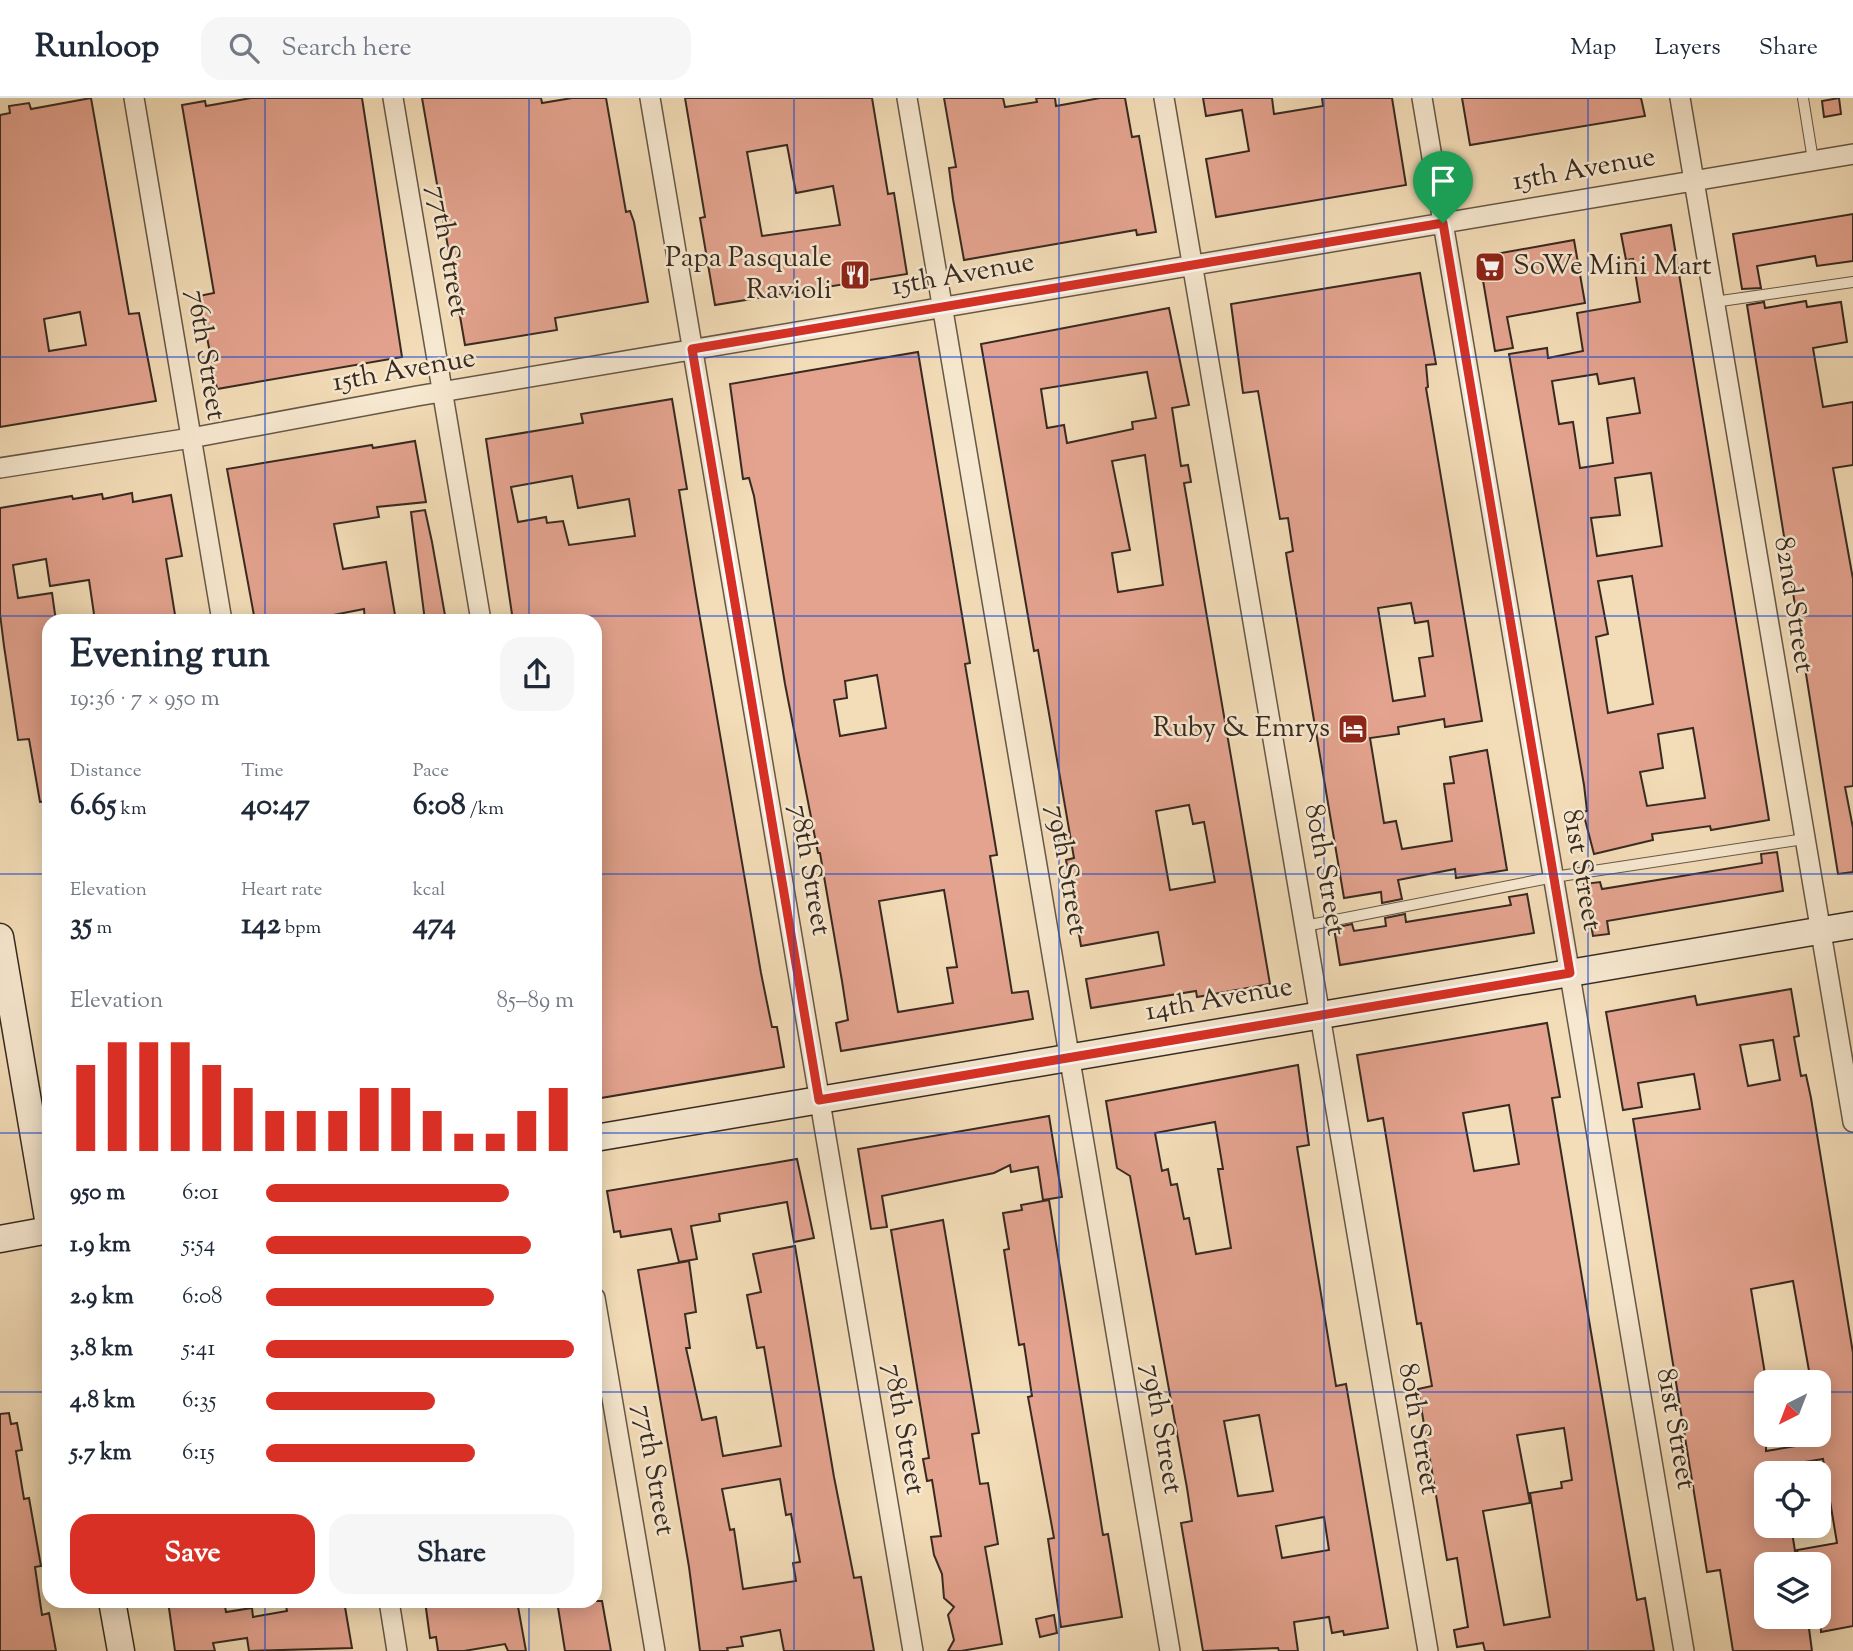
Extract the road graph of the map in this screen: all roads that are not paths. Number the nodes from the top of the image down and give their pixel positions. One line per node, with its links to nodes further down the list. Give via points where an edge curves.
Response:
1 (134, 98): 19 (street, 76th Street)
2 (393, 98): 18 (street, 77th Street)
3 (650, 98): 17 (street, 78th Street)
4 (907, 98): 16 (street, 79th Street)
5 (1164, 98): 13 (street, 80th Street)
6 (1422, 98): 12 (street, 81st Street)
7 (1680, 98): 11 (street, 82nd Street)
8 (1803, 98): 10 (lane)
9 (1853, 153): 10 (street, 15th Avenue)
10 (1813, 160): 11 (street, 15th Avenue)
11 (1694, 180): 12 (street, 15th Avenue); 15 (street, 82nd Street)
12 (1443, 223): 13 (street, 15th Avenue); 24 (street, 81st Street)
13 (1193, 265): 16 (street, 15th Avenue); 26 (street, 80th Street)
14 (1853, 282): 15 (lane)
15 (1714, 302): 23 (street, 82nd Street)
16 (943, 307): 17 (street, 15th Avenue); 31 (street, 79th Street)
17 (692, 349): 18 (street, 15th Avenue); 32 (street, 78th Street)
18 (443, 392): 19 (street, 15th Avenue); 22 (street, 77th Street)
19 (191, 438): 20 (street, 15th Avenue); 21 (street, 76th Street)
20 (0, 468)
21 (221, 614)
22 (480, 614)
23 (1804, 839): 24 (lane); 27 (street, 82nd Street)
24 (1554, 877): 26 (lane); 29 (street, 81st Street)
25 (1853, 925): 27 (main road, 14th Avenue)
26 (1305, 926): 30 (street, 80th Street)
27 (1820, 930): 29 (main road, 14th Avenue); 33 (street, 82nd Street)
28 (0, 937): 35 (main road)
29 (1570, 973): 30 (main road, 14th Avenue); 47 (street, 81st Street)
30 (1320, 1015): 31 (main road, 14th Avenue); 46 (street, 80th Street)
31 (1070, 1058): 32 (main road, 14th Avenue); 45 (street, 79th Street)
32 (819, 1100): 34 (main road, 14th Avenue); 44 (street, 78th Street)
33 (1853, 1122)
34 (602, 1137)
35 (42, 1184)
36 (42, 1231): 37 (main road)
37 (0, 1239)
38 (602, 1339): 43 (street, 77th Street)
39 (114, 1608): 41 (main road)
40 (389, 1608): 42 (street)
41 (121, 1651)
42 (397, 1651)
43 (655, 1651)
44 (913, 1651)
45 (1170, 1651)
46 (1427, 1651)
47 (1684, 1651)

